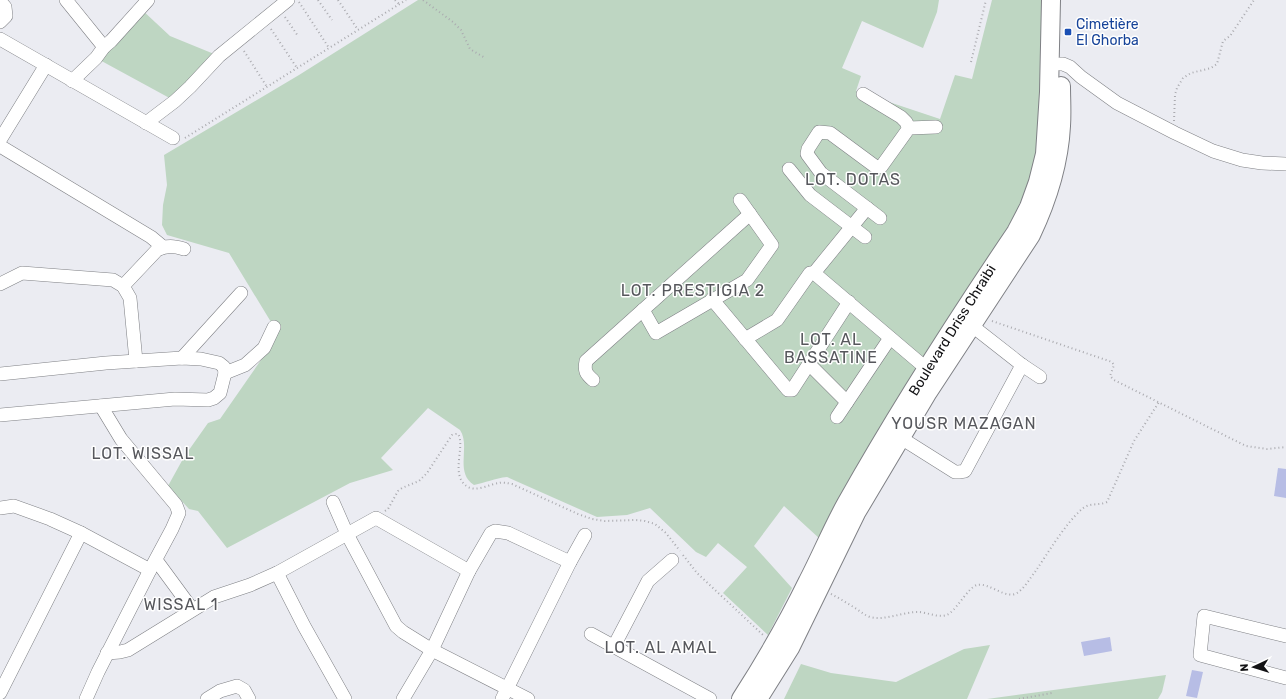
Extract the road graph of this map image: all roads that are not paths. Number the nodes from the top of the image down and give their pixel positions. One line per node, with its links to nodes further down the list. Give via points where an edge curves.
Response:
1 (148, 0): 9 (street)
2 (1051, 0): 13 (main road, Boulevard Driss Chraibi, via 1049,28)
3 (1062, 0): 10 (main road, Boulevard Driss Chraibi)
4 (0, 1): 7 (street, via 5,7 6,16)
5 (72, 2): 9 (street)
6 (283, 4): 15 (street, via 219,56 175,101)
7 (0, 22)
8 (0, 39): 11 (street)
9 (104, 47): 12 (street)
10 (1060, 64): 13 (main road, Boulevard Driss Chraibi); 21 (street, via 1070,67 1117,103 1213,151 1242,160)
11 (46, 65): 12 (street); 19 (street)
12 (72, 81): 15 (street)
13 (1055, 92): 38 (main road, Boulevard Driss Chraibi, via 1061,126 1059,148 1044,208 1031,235); 46 (main road, Boulevard Driss Chraibi, via 1045,154 1030,207)
14 (863, 94): 17 (street, via 901,117)
15 (146, 123): 18 (street)
16 (936, 127): 17 (street)
17 (909, 128): 24 (street, via 880,167 876,167 825,131 819,132 808,149 807,154 821,173)
18 (179, 138)
19 (0, 140)
20 (0, 146): 29 (street)
21 (1286, 164)
22 (789, 169): 27 (street, via 810,195)
23 (740, 200): 25 (street)
24 (867, 208): 26 (street); 27 (street)
25 (750, 214): 35 (street, via 772,245 747,280); 37 (street)
26 (880, 218)
27 (852, 227): 28 (street); 31 (street)
28 (865, 237)
29 (163, 247): 30 (street, via 174,246); 33 (street, via 157,250)
30 (184, 249)
31 (814, 273): 36 (street); 41 (street, via 810,274 777,320)
32 (0, 284): 33 (street, via 22,273 113,280)
33 (123, 286): 43 (street, via 130,298)
34 (241, 293): 42 (street)
35 (712, 299): 37 (street, via 656,333); 41 (street)
36 (849, 302): 40 (street); 44 (street)
37 (643, 310): 50 (street, via 586,361 584,369)
38 (974, 320): 45 (street); 55 (main road, Boulevard Driss Chraibi)
39 (274, 327): 47 (street, via 264,348 245,365)
40 (890, 338): 46 (street); 51 (street)
41 (745, 339): 44 (street, via 788,390 792,390)
42 (182, 358): 43 (street); 47 (street, via 219,363 224,367)
43 (136, 361): 48 (street)
44 (809, 364): 51 (street)
45 (1022, 365): 49 (street); 55 (street, via 965,471 955,472)
46 (927, 369): 58 (main road, Boulevard Driss Chraibi)
47 (225, 373): 52 (street, via 220,393 208,400 175,399)
48 (0, 374)
49 (1040, 377)
50 (593, 380)
51 (847, 402): 54 (street)
52 (101, 406): 53 (street); 65 (street, via 121,439 176,505 179,513)
53 (0, 415)
54 (837, 417)
55 (901, 438): 58 (main road, Boulevard Driss Chraibi)
56 (333, 502): 60 (street)
57 (0, 508): 59 (street, via 14,506)
58 (850, 510): 62 (main road, Boulevard Driss Chraibi)
59 (81, 533): 65 (street); 75 (street)
60 (347, 534): 66 (street, via 376,518); 67 (street); 72 (street, via 396,626)
61 (584, 535): 64 (street)
62 (836, 537): 84 (main road, Boulevard Driss Chraibi, via 775,646); 85 (main road, Boulevard Driss Chraibi, via 819,588 790,648)
63 (672, 560): 71 (street, via 648,581)
64 (570, 562): 66 (street, via 508,533 495,531 485,542); 76 (street)
65 (153, 565): 68 (street); 73 (street)
66 (469, 572): 72 (street)
67 (277, 573): 68 (street, via 214,597); 80 (street)
68 (192, 609): 73 (street, via 128,650)
69 (591, 634): 71 (street)
70 (1286, 635): 74 (street, via 1204,616 1200,655)
71 (614, 646): 83 (street)
72 (432, 650): 76 (street); 81 (street)
73 (107, 653): 77 (street)
74 (1286, 678)
75 (0, 694)
76 (505, 694): 82 (street)
77 (86, 699)
78 (207, 699): 79 (street, via 220,691 237,686 244,690)
79 (249, 699)
80 (345, 699)
81 (403, 699)
82 (528, 699)
83 (710, 699)
84 (740, 699)
85 (758, 699)

